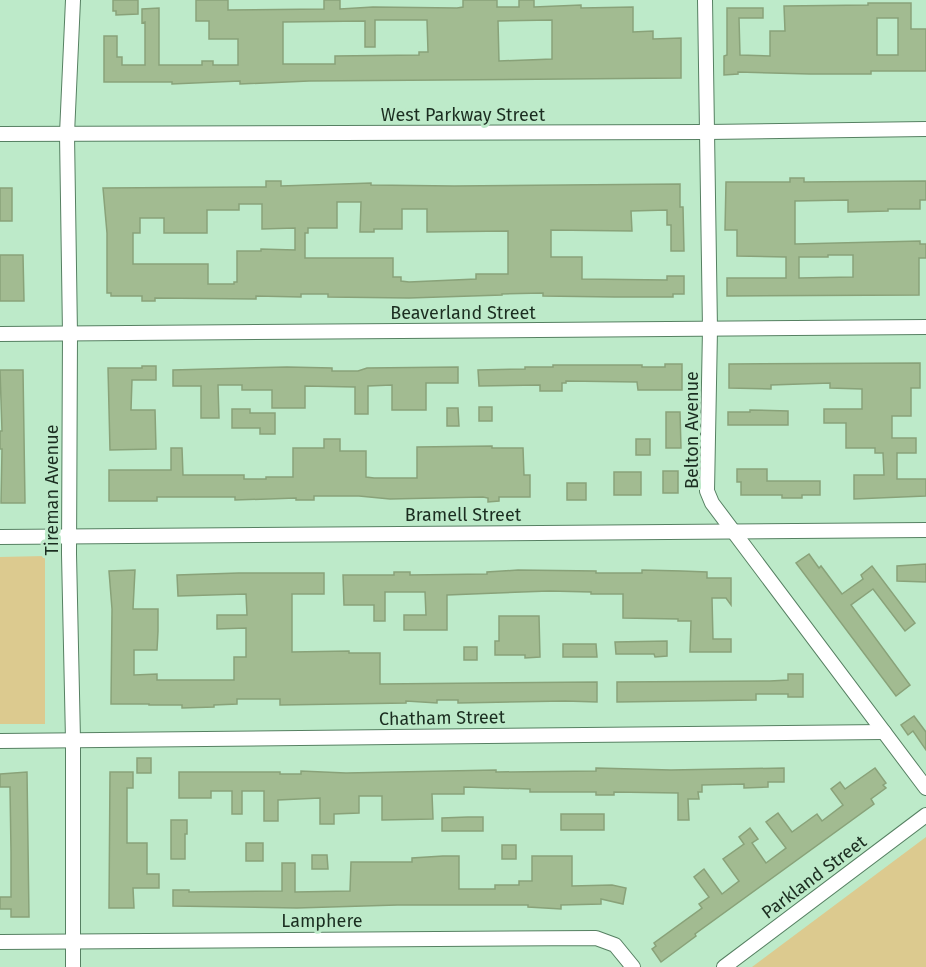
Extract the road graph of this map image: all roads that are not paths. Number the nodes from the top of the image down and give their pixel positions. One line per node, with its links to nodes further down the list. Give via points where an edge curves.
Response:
1 (705, 0): 4 (street, Belton Avenue)
2 (73, 7): 6 (street, Tireman Avenue)
3 (926, 129): 4 (street, West Parkway Street)
4 (707, 132): 6 (street, West Parkway Street); 8 (street, Belton Avenue)
5 (0, 134): 6 (street, West Parkway Street)
6 (67, 134): 10 (street, Tireman Avenue)
7 (926, 327): 8 (street, Beaverland Street)
8 (710, 329): 10 (street, Beaverland Street); 12 (street, Belton Avenue, via 707,491)
9 (0, 334): 10 (street, Beaverland Street)
10 (70, 334): 13 (street, Tireman Avenue)
11 (926, 530): 12 (street, Bramell Street)
12 (733, 531): 13 (street, Bramell Street); 15 (street, Belton Avenue)
13 (69, 536): 14 (street, Bramell Street); 16 (street, Tireman Avenue)
14 (0, 537)
15 (884, 732): 16 (street, Chatham Street); 18 (street, Belton Avenue)
16 (73, 740): 17 (street, Chatham Street); 20 (street, Tireman Avenue)
17 (0, 741)
18 (926, 788)
19 (926, 815): 24 (street, Parkland Street)
20 (72, 941): 21 (street, Lamphere); 22 (street, Tireman Avenue); 23 (street, Lamphere, via 597,938 615,945)
21 (0, 942)
22 (73, 967)
23 (633, 967)
24 (724, 967)

